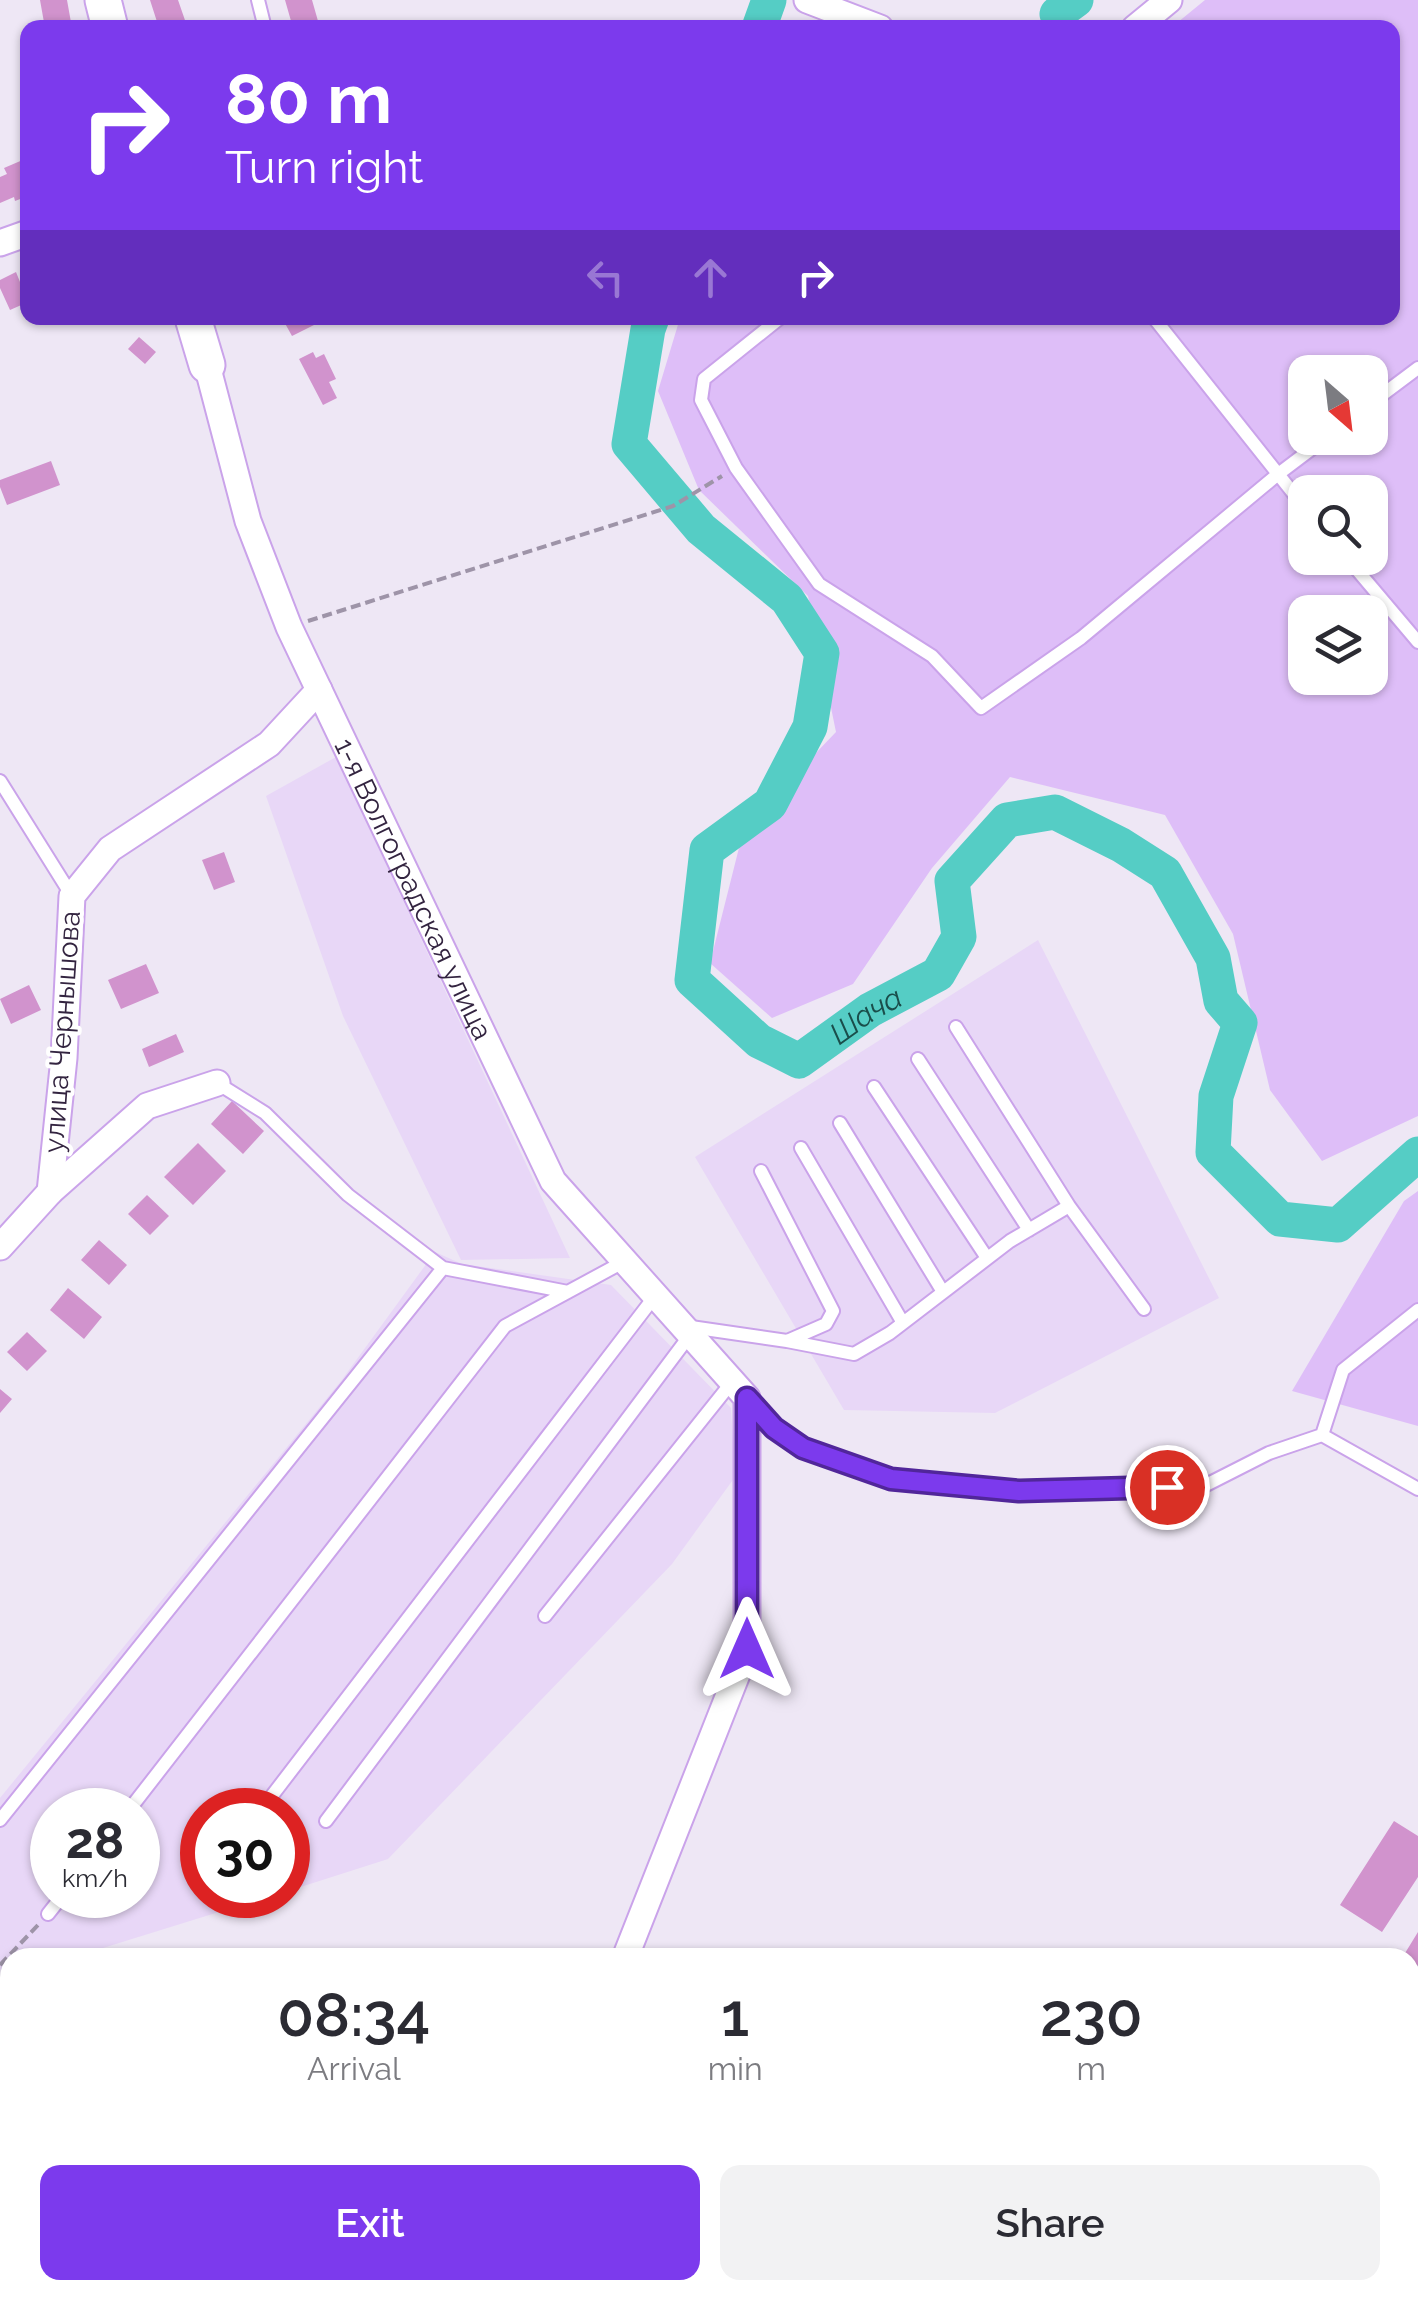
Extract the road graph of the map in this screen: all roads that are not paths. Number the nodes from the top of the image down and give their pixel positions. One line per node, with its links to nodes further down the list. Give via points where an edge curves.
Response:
1 (807, 0): 3 (street)
2 (1169, 0): 4 (street)
3 (859, 20)
4 (1145, 20)
5 (195, 325): 8 (street, 1-я Волгоградская улица)
6 (771, 325): 12 (lane, via 704,380 701,400 736,468 819,584 932,656 980,708 1081,638)
7 (1159, 325): 12 (lane)
8 (207, 365): 16 (street, 1-я Волгоградская улица, via 248,521)
9 (1418, 368): 10 (lane)
10 (1388, 390)
11 (1303, 455): 12 (lane)
12 (1277, 475): 13 (lane)
13 (1288, 488)
14 (1361, 575): 15 (lane)
15 (1418, 642)
16 (319, 690): 18 (street, улица Чернышова, via 269,744 110,849); 31 (street, 1-я Волгоградская улица, via 553,1181)
17 (0, 781): 18 (lane)
18 (72, 896): 26 (street, улица Чернышова)
19 (956, 1027): 27 (lane)
20 (918, 1059): 28 (lane)
21 (217, 1083): 26 (street, улица Чернышова, via 147,1106); 32 (lane, via 265,1113 348,1195)
22 (874, 1087): 30 (lane)
23 (840, 1123): 34 (lane)
24 (801, 1148): 38 (lane)
25 (761, 1171): 40 (lane, via 832,1312 826,1324)
26 (50, 1192): 29 (street, улица Чернышова)
27 (1069, 1206): 28 (lane); 36 (lane)
28 (1028, 1230): 30 (lane)
29 (0, 1247)
30 (987, 1258): 34 (lane)
31 (624, 1261): 33 (lane); 35 (street, 1-я Волгоградская улица)
32 (443, 1268): 33 (lane); 47 (lane)
33 (568, 1292): 45 (lane, via 505,1326)
34 (943, 1292): 38 (lane)
35 (655, 1296): 39 (street, 1-я Волгоградская улица); 46 (lane)
36 (1144, 1309)
37 (1418, 1310): 42 (lane, via 1343,1370)
38 (902, 1323): 40 (lane, via 854,1354)
39 (686, 1330): 40 (lane); 41 (street, 1-я Волгоградская улица); 48 (lane)
40 (786, 1341)
41 (740, 1390): 42 (lane, via 803,1448 891,1479 1019,1491 1204,1486 1269,1452); 44 (lane); 49 (street, via 747,1649)
42 (1322, 1435): 43 (lane)
43 (1418, 1488)
44 (545, 1616)
45 (146, 1788)
46 (278, 1788)
47 (0, 1820)
48 (326, 1821)
49 (629, 1948)

